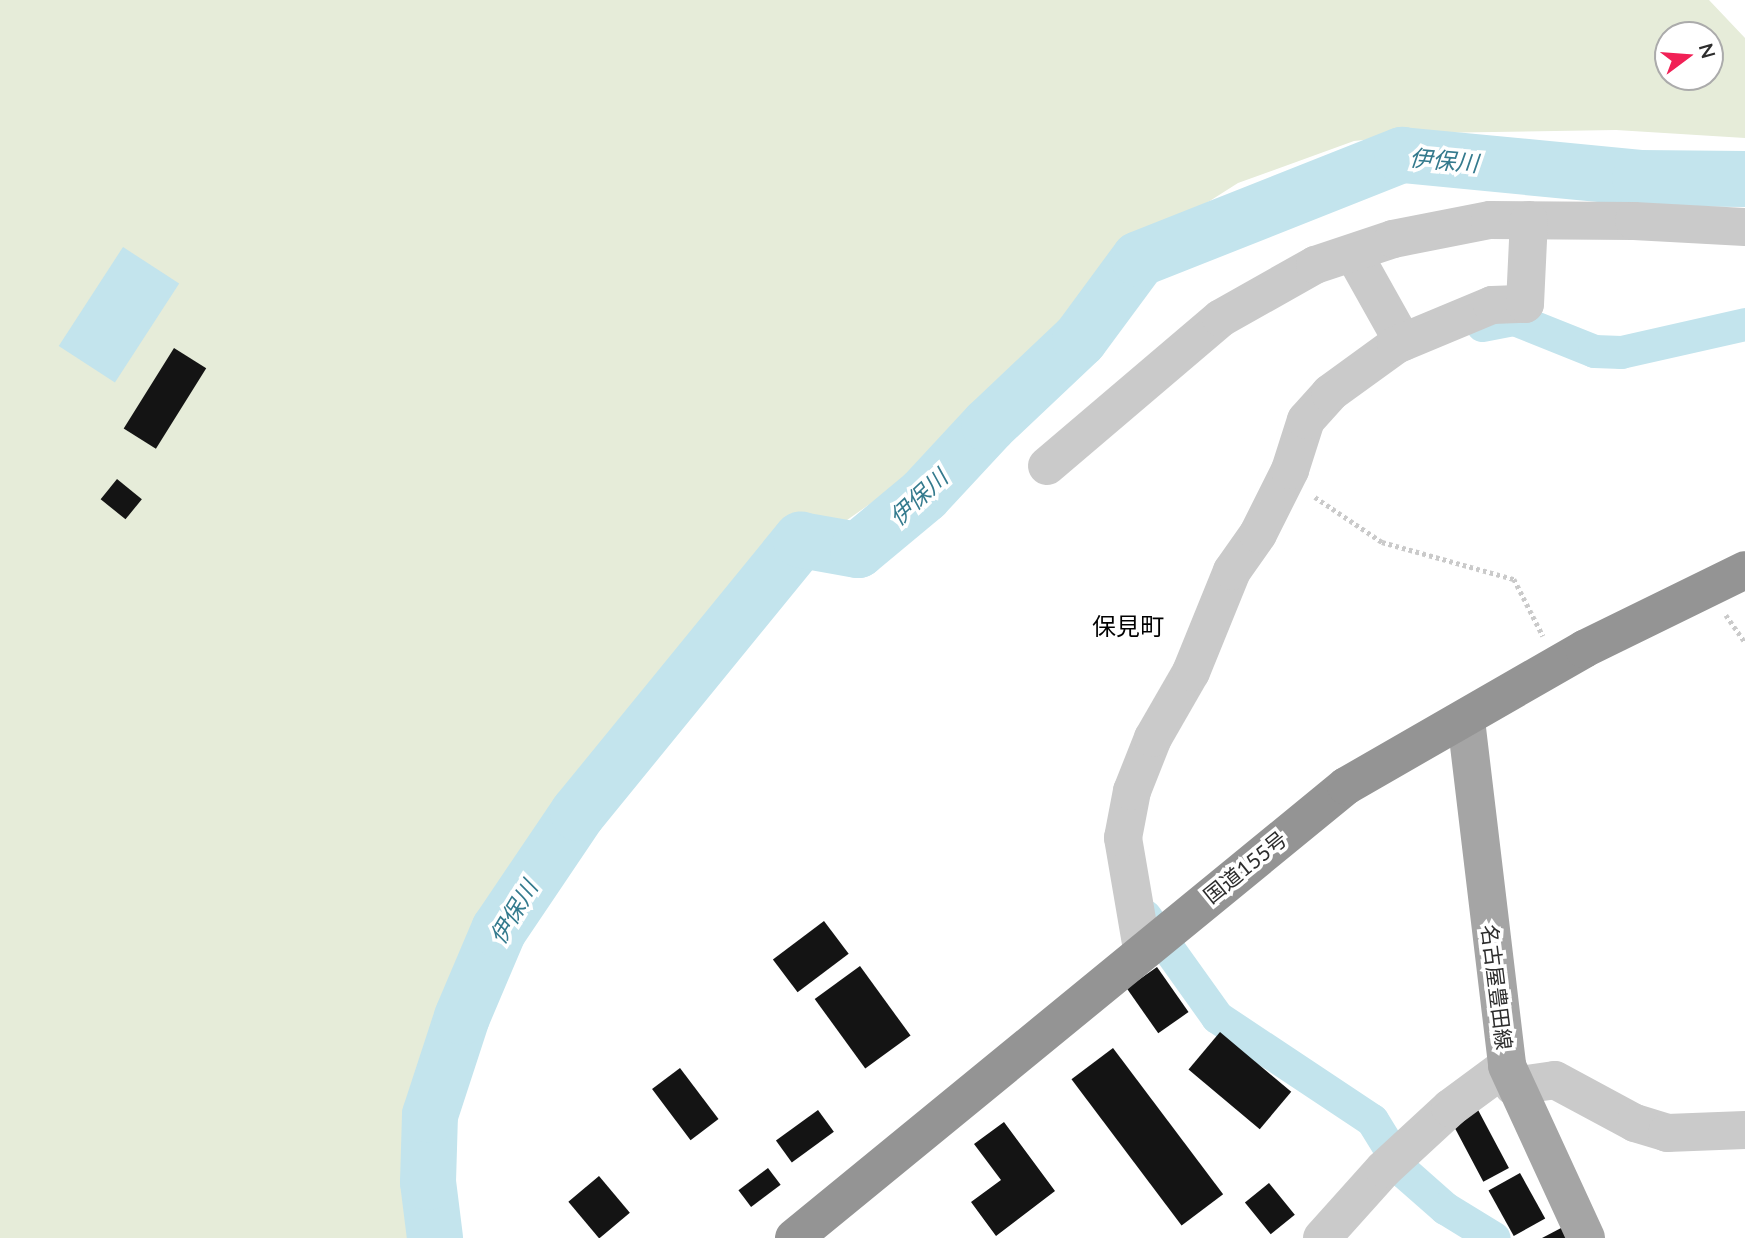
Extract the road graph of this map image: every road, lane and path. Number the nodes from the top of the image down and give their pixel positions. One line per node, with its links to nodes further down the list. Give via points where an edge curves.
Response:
1 (1529, 220): 2 (street); 3 (street, via 1490,220 1392,239); 4 (street, via 1524,304 1492,305)
2 (1745, 227)
3 (1353, 253): 4 (street); 5 (street, via 1315,265 1221,318)
4 (1403, 342): 6 (street, via 1330,393 1307,420)
5 (1047, 466)
6 (1287, 477): 8 (path, via 1382,542 1514,579); 10 (street, via 1258,534 1232,571 1191,672 1153,738 1132,791 1123,838)
7 (1745, 570): 8 (highway, 国道155号)
8 (1558, 664): 9 (highway, 国道155号)
9 (1466, 720): 10 (highway, 国道155号, via 1346,786); 11 (main road, 名古屋豊田線)
10 (1142, 949): 13 (highway, 国道155号)
11 (1510, 1076): 12 (street, via 1555,1080 1635,1123 1667,1133); 14 (street, via 1450,1108 1384,1169); 15 (main road, 名古屋豊田線)
12 (1745, 1130)
13 (794, 1238)
14 (1322, 1238)
15 (1586, 1238)

